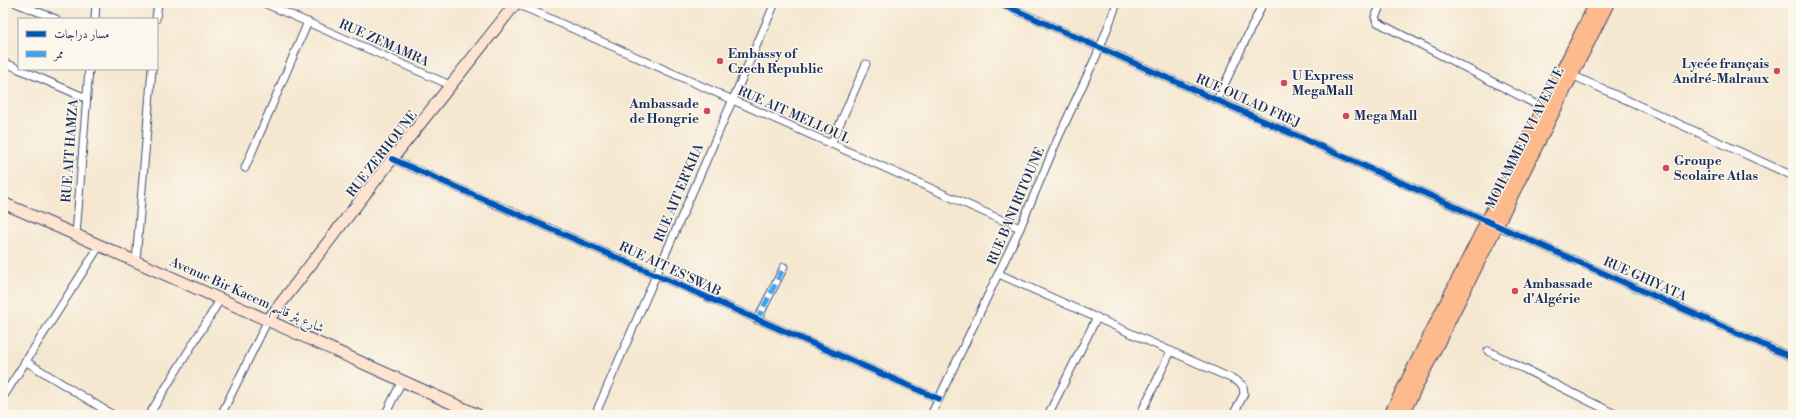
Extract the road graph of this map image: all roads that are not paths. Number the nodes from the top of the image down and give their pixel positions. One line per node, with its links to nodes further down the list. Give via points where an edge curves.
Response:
1 (16, 3): 13 (street)
2 (96, 3): 14 (street)
3 (158, 3): 15 (street)
4 (264, 3): 16 (street, RUE ZEMAMRA)
5 (515, 3): 25 (street, RUE ZERHOUNE); 27 (street, RUE AIT MELLOUL)
6 (776, 3): 27 (street, RUE AIT ER'KHA)
7 (1000, 3): 17 (street, RUE OULAD FREJ)
8 (1117, 3): 17 (street, RUE BANI RITOUNE)
9 (1263, 3): 28 (street)
10 (1382, 3): 29 (street, via 1376,14 1377,22)
11 (1596, 3): 29 (main road)
12 (1608, 3): 24 (main road, MOHAMMED VI AVENUE)
13 (54, 18)
14 (95, 18)
15 (156, 18)
16 (308, 22): 25 (street, RUE ZEMAMRA); 32 (street)
17 (1100, 48): 28 (street, RUE OULAD FREJ); 36 (street, RUE BANI RITOUNE)
18 (3, 62): 20 (street)
19 (866, 64): 30 (street)
20 (18, 69)
21 (21, 70): 26 (street)
22 (89, 70): 26 (street, RUE AIT HAMZA)
23 (152, 70): 39 (street)
24 (1572, 75): 33 (street); 35 (main road, MOHAMMED VI AVENUE)
25 (450, 85): 31 (street, RUE ZERHOUNE)
26 (86, 98): 37 (street, RUE AIT HAMZA)
27 (733, 100): 30 (street, RUE AIT MELLOUL); 42 (street, RUE AIT ER'KHA)
28 (1217, 100): 35 (street, RUE OULAD FREJ)
29 (1543, 108): 35 (main road)
30 (831, 144): 36 (street, RUE AIT MELLOUL)
31 (392, 159): 42 (street, RUE AIT ES'SWAB); 45 (street, RUE ZERHOUNE)
32 (245, 168)
33 (1793, 176)
34 (3, 203): 37 (street, Avenue Bir Kacem شارع بئر قاسم)
35 (1492, 223): 49 (street, RUE GHIYATA); 64 (main road); 65 (main road, MOHAMMED VI AVENUE)
36 (1020, 228): 41 (street, RUE BANI RITOUNE)
37 (76, 235): 38 (street, Avenue Bir Kacem شارع بئر قاسم)
38 (100, 245): 39 (street, Avenue Bir Kacem شارع بئر قاسم); 50 (street)
39 (136, 261): 43 (street, Avenue Bir Kacem شارع بئر قاسم)
40 (784, 267): 46 (street)
41 (999, 274): 44 (street); 53 (street, RUE BANI RITOUNE)
42 (657, 275): 46 (street, RUE AIT ES'SWAB); 59 (street, RUE AIT ER'KHA)
43 (220, 300): 45 (street, Avenue Bir Kacem شارع بئر قاسم); 55 (street)
44 (1097, 317): 48 (street); 61 (street)
45 (268, 320): 51 (street, Avenue Bir Kacem شارع بئر قاسم); 56 (street, RUE ZERHOUNE)
46 (757, 320): 53 (street, RUE AIT ES'SWAB)
47 (1488, 350): 66 (street)
48 (1171, 351): 62 (street); 63 (street, via 1241,384 1244,394)
49 (1793, 358)
50 (25, 361): 52 (street); 54 (street)
51 (402, 381): 57 (street); 58 (street, Avenue Bir Kacem شارع بئر قاسم)
52 (3, 397)
53 (939, 399): 60 (street, RUE BANI RITOUNE)
54 (114, 415)
55 (149, 415)
56 (221, 415)
57 (385, 415)
58 (478, 415)
59 (595, 415)
60 (932, 415)
61 (1048, 415)
62 (1140, 415)
63 (1233, 415)
64 (1390, 415)
65 (1402, 415)
66 (1617, 415)

